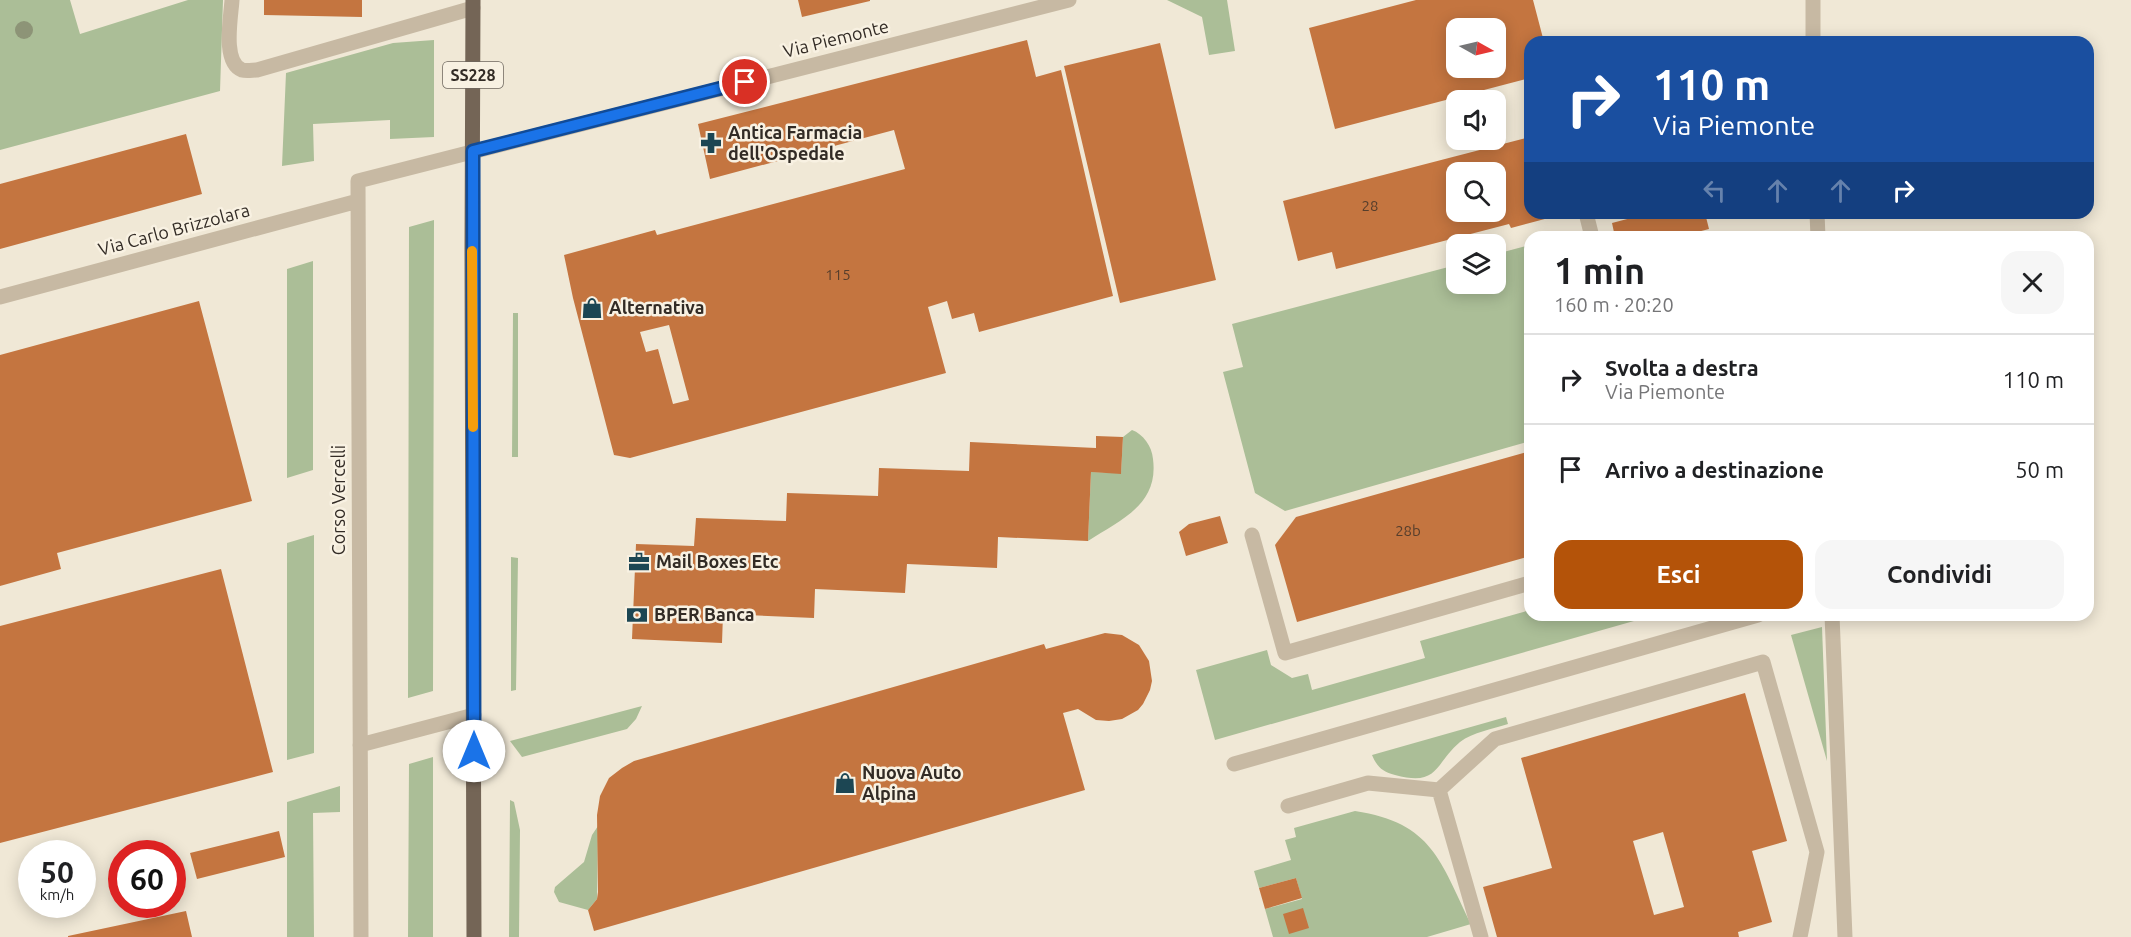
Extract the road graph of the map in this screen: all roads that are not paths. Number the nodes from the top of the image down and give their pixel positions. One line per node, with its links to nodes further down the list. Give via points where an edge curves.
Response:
1 (232, 0): 4 (street, via 229,49 234,64 243,70 257,70)
2 (1070, 0): 6 (street, Via Piemonte)
3 (1813, 0): 5 (street)
4 (473, 4): 6 (main road, SS228)
5 (1813, 36)
6 (473, 151): 7 (street, Corso Vercelli, via 358,181); 13 (main road, SS228)
7 (358, 201): 8 (street, Via Carlo Brizzolara); 14 (street, Corso Vercelli)
8 (0, 297)
9 (1252, 535): 10 (street, via 1286,653)
10 (1524, 585)
11 (1737, 621): 15 (street)
12 (1832, 621): 22 (street)
13 (474, 715): 14 (street); 19 (main road, SS228)
14 (360, 746): 18 (street, Corso Vercelli)
15 (1234, 764)
16 (1439, 790): 17 (street, via 1368,783); 20 (street); 21 (street, via 1495,739 1763,662 1817,852)
17 (1288, 806)
18 (361, 937)
19 (474, 937)
20 (1481, 937)
21 (1800, 937)
22 (1845, 937)

